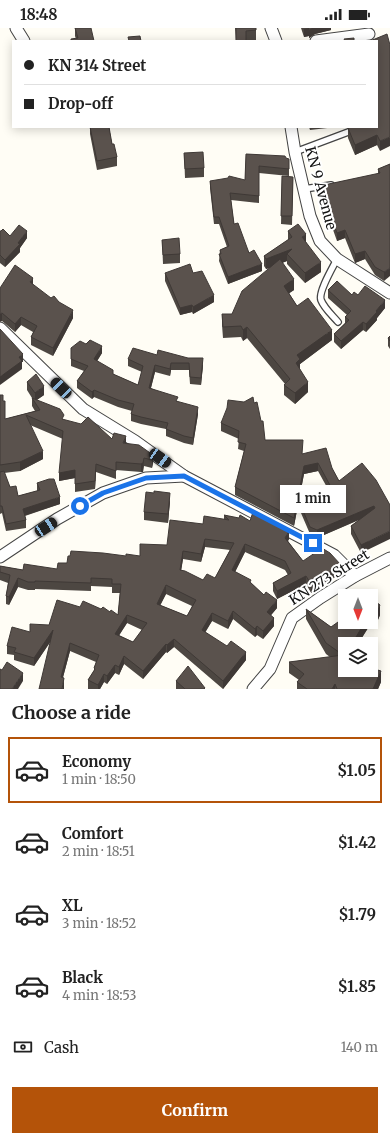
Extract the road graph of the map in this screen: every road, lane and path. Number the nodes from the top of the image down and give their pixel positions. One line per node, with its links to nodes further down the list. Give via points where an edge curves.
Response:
1 (16, 28): 4 (street)
2 (271, 28): 5 (street)
3 (369, 34): 6 (street)
4 (23, 40)
5 (276, 40)
6 (324, 40)
7 (291, 128): 9 (street, KN 9 Avenue)
8 (351, 131): 9 (lane)
9 (295, 152): 11 (street, KN 9 Avenue)
10 (335, 184): 11 (lane)
11 (304, 189): 12 (street, KN 9 Avenue, via 310,216 320,241)
12 (336, 259): 13 (street, KN 9 Avenue); 14 (lane, via 320,298)
13 (389, 290)
14 (338, 322)
15 (0, 328): 16 (street, via 83,409 135,441)
16 (184, 476): 17 (street, via 146,478 103,493); 19 (street, via 334,555)
17 (0, 557)
18 (390, 558): 19 (street, KN 273 Street)
19 (355, 576): 20 (street, KN 273 Street, via 292,618 270,669)
20 (253, 689)

